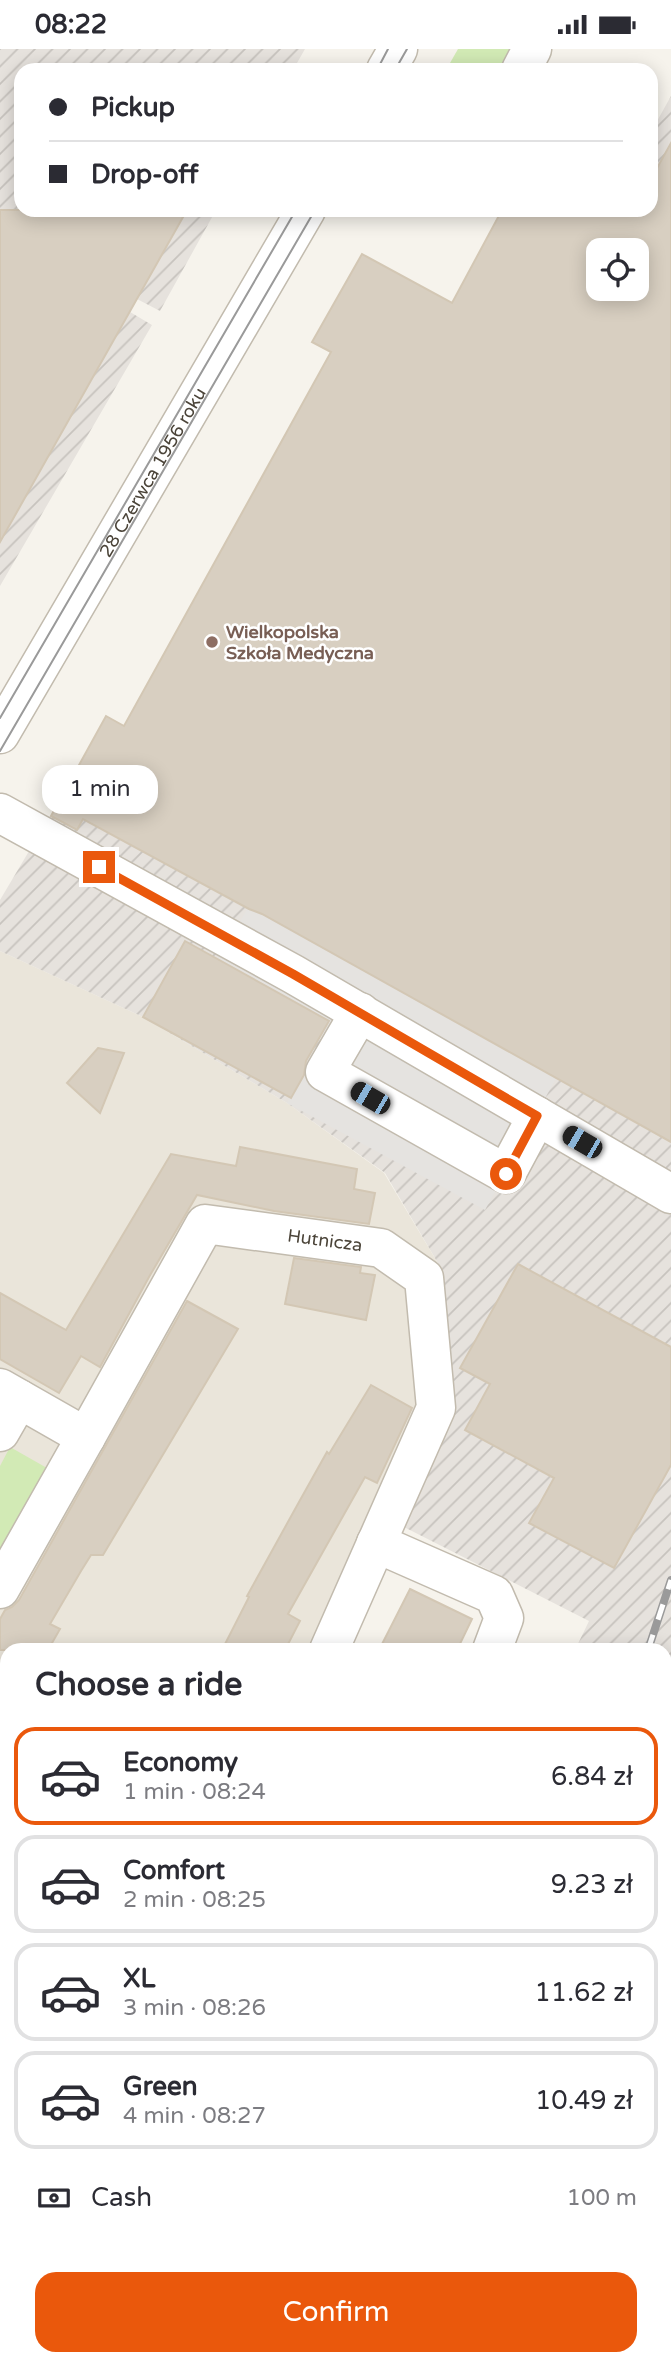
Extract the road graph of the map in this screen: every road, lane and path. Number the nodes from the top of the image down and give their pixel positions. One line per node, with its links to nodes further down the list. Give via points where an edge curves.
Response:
1 (302, 217): 2 (street, 28 Czerwca 1956 roku)
2 (0, 734)
3 (0, 813): 4 (street)
4 (360, 1012): 5 (street); 5 (street, via 325,1072 506,1174)
5 (537, 1116): 6 (street)
6 (671, 1194)
7 (10, 1393): 8 (street); 9 (street)
8 (0, 1432)
9 (86, 1437): 10 (street, Hutnicza, via 205,1224 381,1248 424,1278 436,1408); 11 (street)
10 (376, 1543): 12 (street, Hutnicza); 13 (street, via 494,1595 504,1618)
11 (0, 1590)
12 (332, 1643)
13 (495, 1643)

